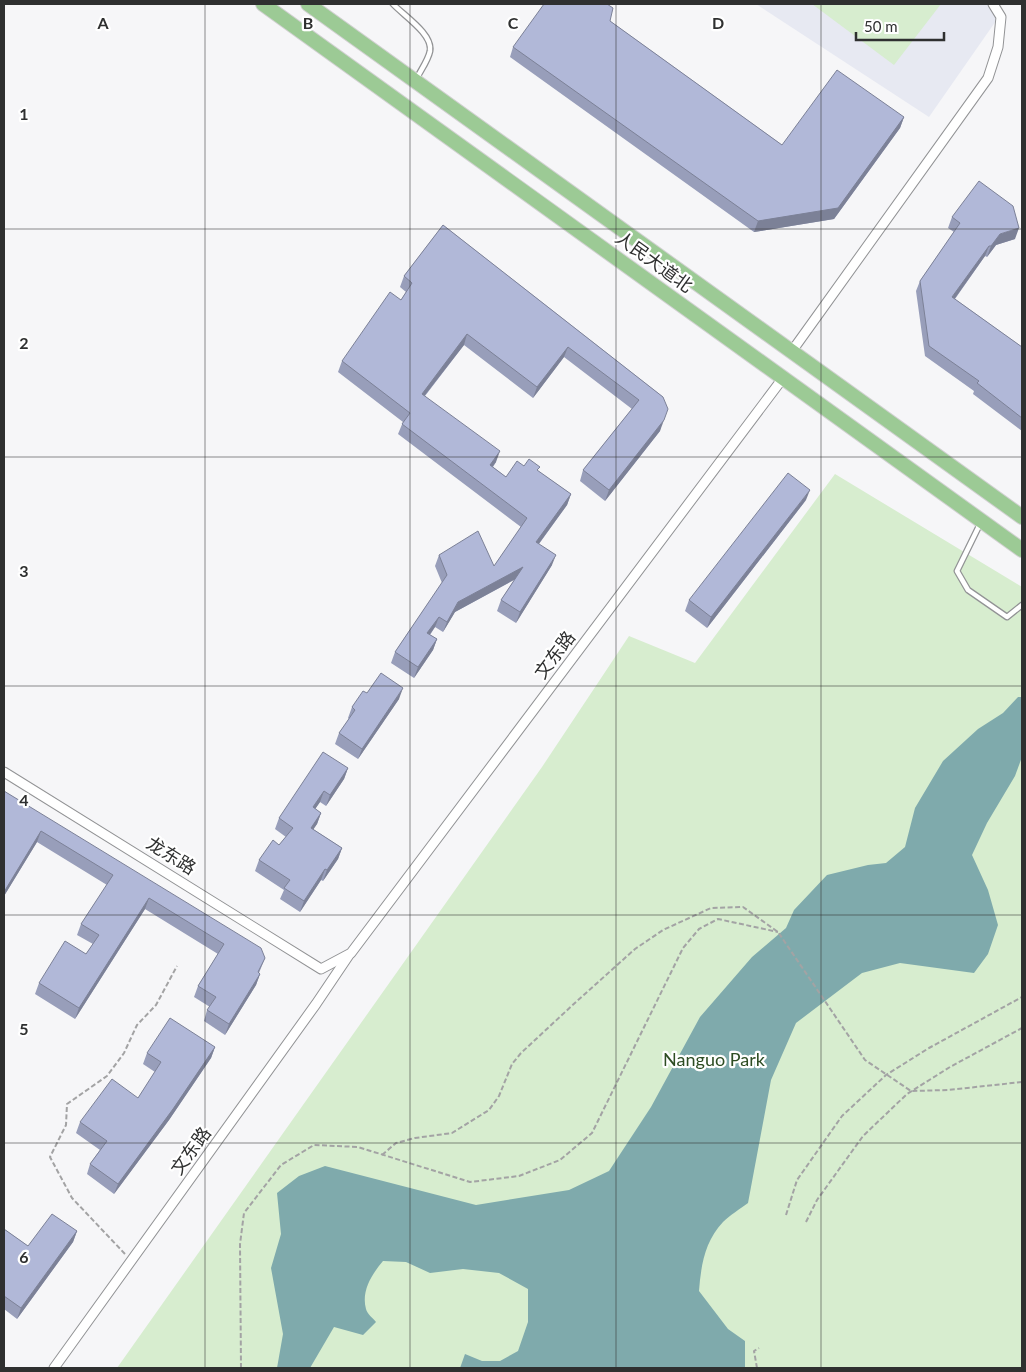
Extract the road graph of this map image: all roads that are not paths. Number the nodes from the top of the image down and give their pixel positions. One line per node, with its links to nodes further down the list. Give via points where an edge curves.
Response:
1 (263, 4): 7 (main road, 人民大道北)
2 (308, 4): 5 (main road, 人民大道北)
3 (393, 4): 5 (lane, via 416,24 430,44 430,52)
4 (994, 4): 6 (street, via 1001,17 998,47 988,78)
5 (416, 81): 6 (main road, 人民大道北)
6 (792, 351): 8 (main road, 人民大道北)
7 (783, 378): 9 (main road, 人民大道北); 13 (street, 文东路)
8 (1022, 517)
9 (982, 521): 10 (main road, 人民大道北); 11 (lane, via 957,571 968,590 1007,617)
10 (1022, 550)
11 (1022, 606)
12 (4, 772): 14 (street, 龙东路)
13 (352, 951): 14 (street, 文东路); 15 (street, 文东路)
14 (321, 969)
15 (54, 1368)

